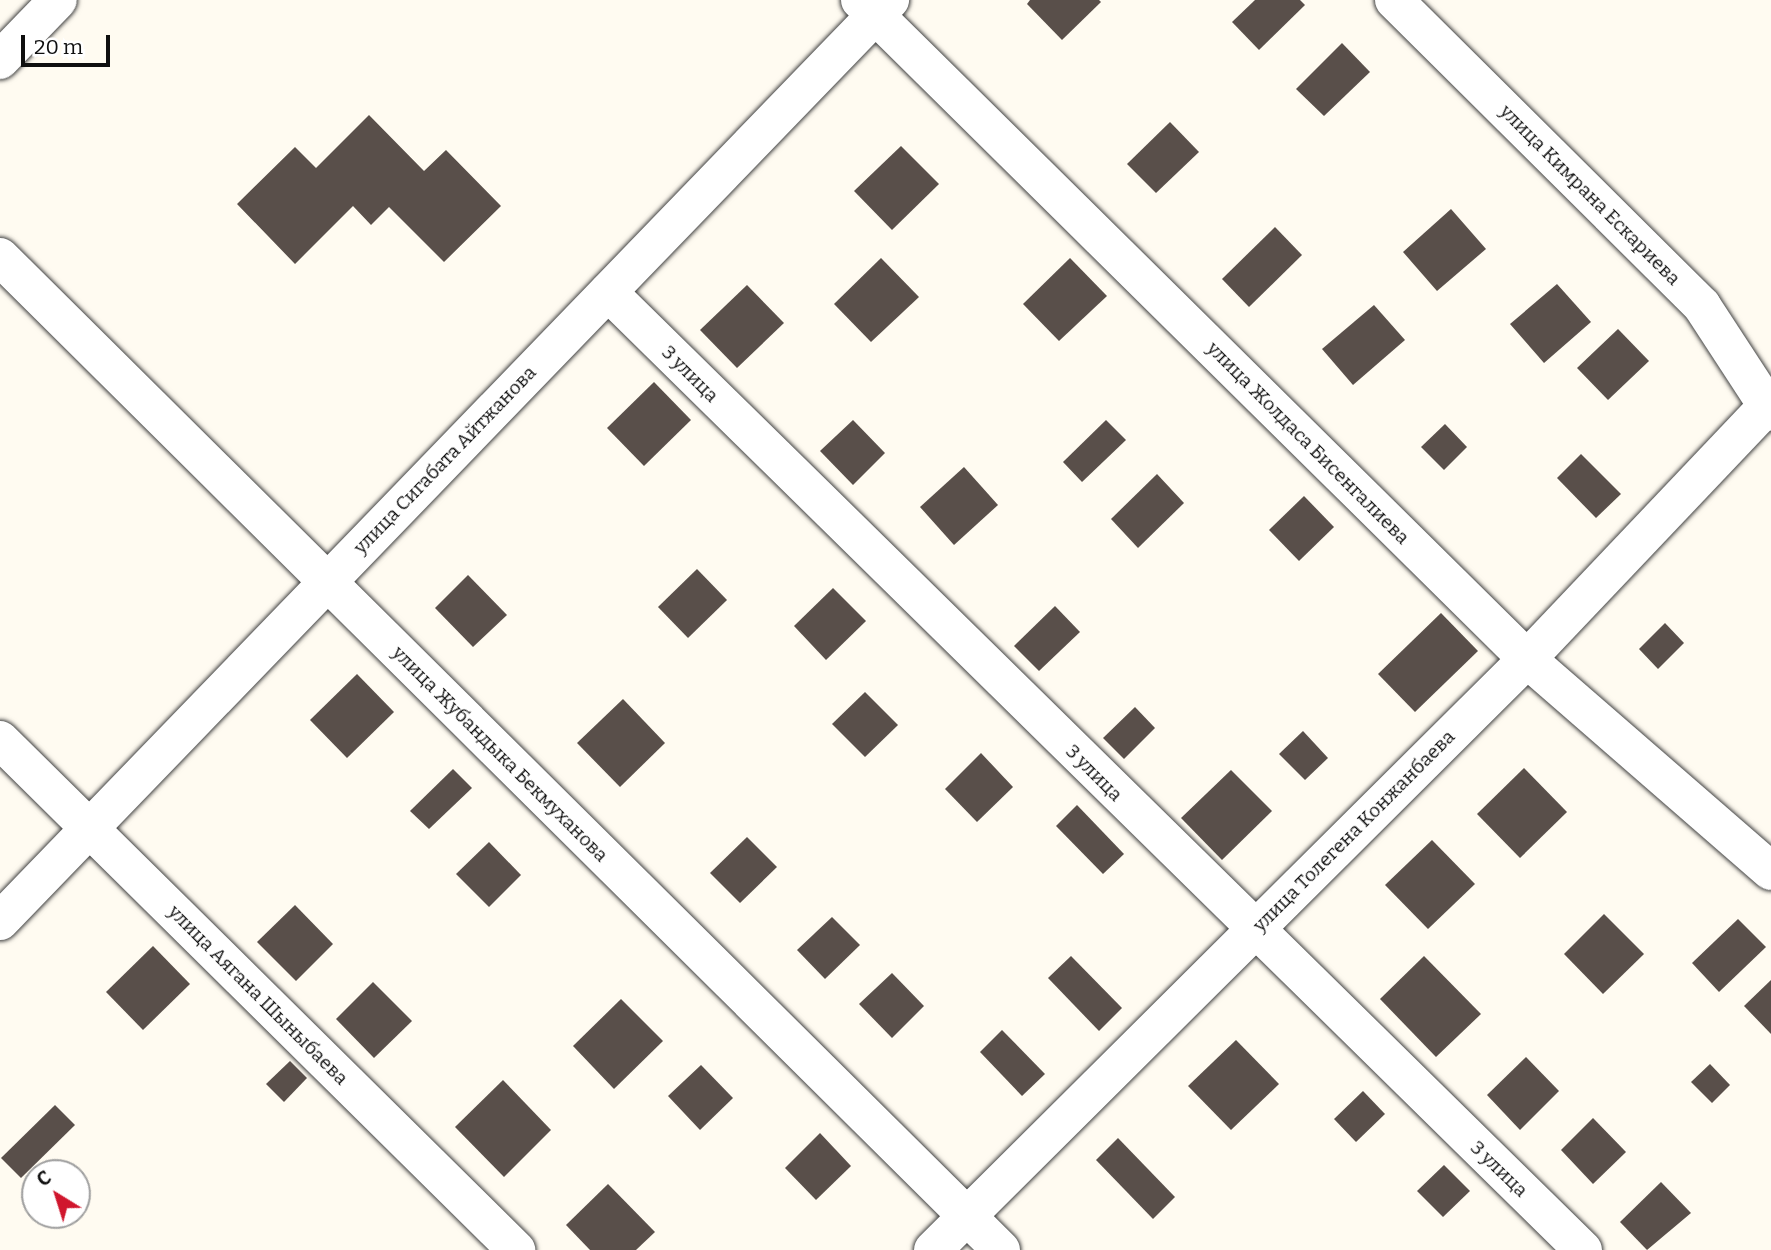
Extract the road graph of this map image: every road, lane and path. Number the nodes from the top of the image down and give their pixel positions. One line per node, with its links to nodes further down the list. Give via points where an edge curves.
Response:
1 (58, 0): 4 (street)
2 (1394, 0): 7 (street, улица Кимрана Ескариева, via 1702,306)
3 (875, 5): 6 (street, улица Сигабата Айтжанова); 9 (street, улица Жолдаса Бисенгалиева)
4 (0, 60)
5 (0, 257): 8 (street, улица Жубандыка Бекмуханова)
6 (608, 292): 8 (street, улица Сигабата Айтжанова); 14 (street, 3 улица)
7 (1769, 408): 9 (street, улица Толегена Конжанбаева)
8 (327, 583): 11 (street, улица Сигабата Айтжанова); 15 (street, улица Жубандыка Бекмуханова)
9 (1527, 659): 12 (street, улица Жолдаса Бисенгалиева); 14 (street, улица Толегена Конжанбаева)
10 (0, 740): 11 (street, улица Аягана Шыныбаева)
11 (89, 828): 13 (street, улица Сигабата Айтжанова); 16 (street, улица Аягана Шыныбаева)
12 (1771, 871)
13 (0, 921)
14 (1254, 931): 15 (street, улица Толегена Конжанбаева); 19 (street, 3 улица)
15 (967, 1217): 17 (street, улица Толегена Конжанбаева); 18 (street, улица Жубандыка Бекмуханова)
16 (516, 1250)
17 (933, 1250)
18 (1001, 1250)
19 (1583, 1250)

